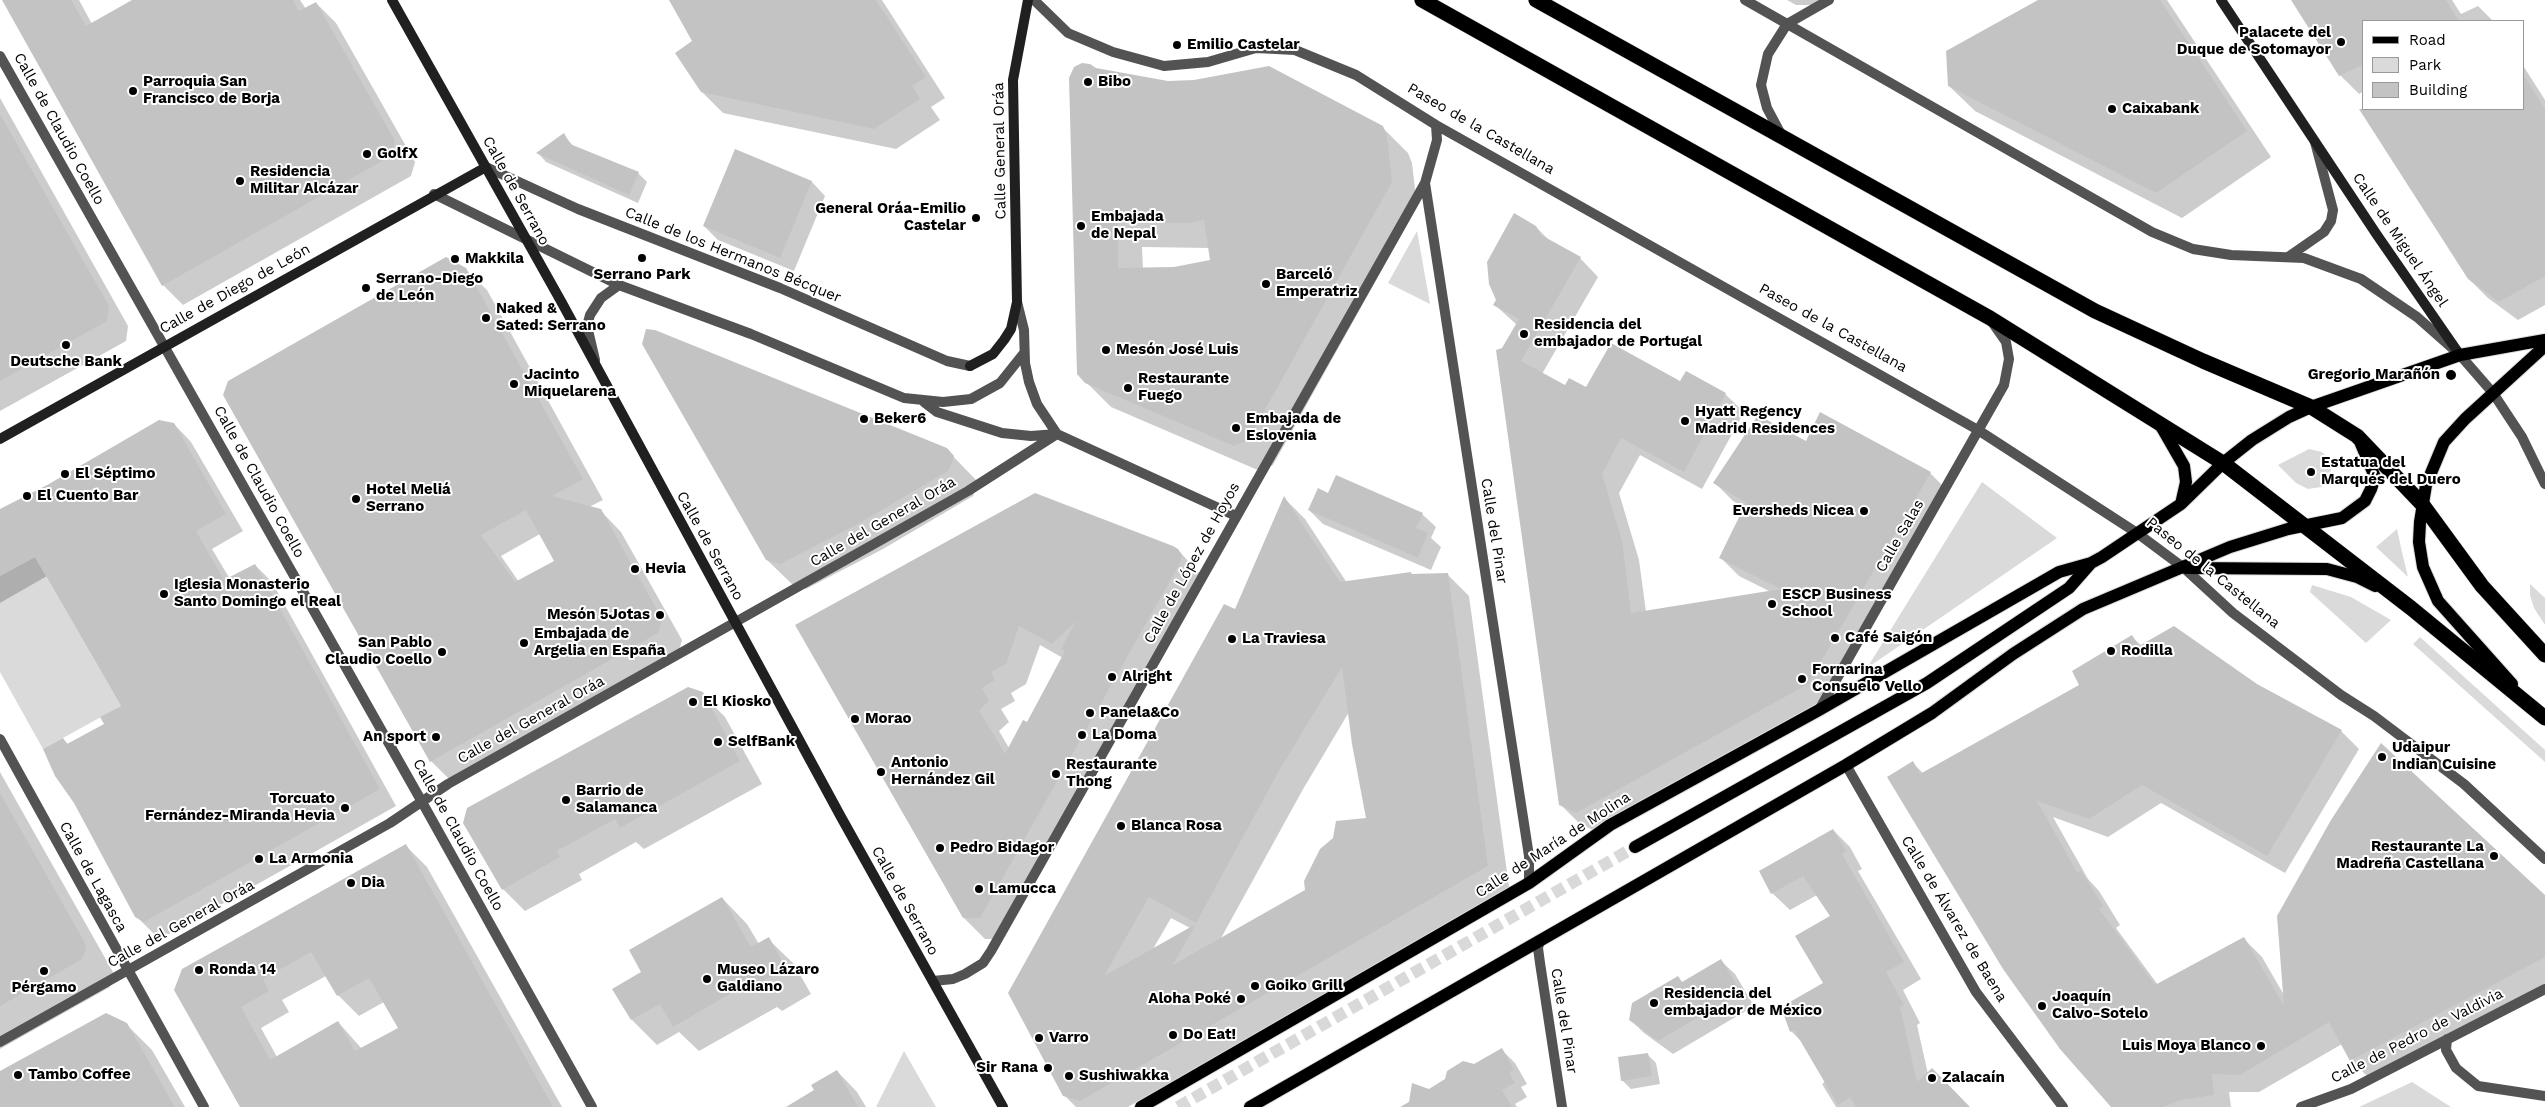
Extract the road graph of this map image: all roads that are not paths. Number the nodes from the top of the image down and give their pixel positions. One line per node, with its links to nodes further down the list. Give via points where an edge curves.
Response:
1 (392, 0): 14 (street, Calle de Serrano)
2 (1028, 0): 20 (street, Calle General Oráa, via 1013,86)
3 (1034, 0): 11 (street, Paseo de la Castellana, via 1068,33 1113,52 1164,66 1208,62 1256,48 1295,50 1356,75)
4 (1422, 0): 21 (highway)
5 (1536, 0): 12 (highway)
6 (1745, 0): 9 (street)
7 (1829, 0): 9 (street)
8 (2220, 0): 13 (street, Calle de Miguel Ángel)
9 (1787, 24): 12 (street, via 1768,54 1761,85 1767,108); 18 (street, via 2152,232 2193,250)
10 (0, 56): 23 (street, Calle de Claudio Coello)
11 (1436, 125): 15 (street, Calle de López de Hoyos, via 1437,140); 33 (street, Paseo de la Castellana)
12 (1782, 137): 31 (highway, via 2095,311)
13 (2315, 142): 18 (street, Calle de Miguel Ángel, via 2333,210 2331,221 2324,232); 26 (street, Calle de Miguel Ángel)
14 (486, 167): 16 (street, Calle de Diego de León); 17 (street, Calle de Serrano); 27 (street, Calle de los Hermanos Bécquer, via 578,209 780,288 947,361)
15 (1425, 183): 41 (street, Calle de López de Hoyos); 56 (street, Calle del Pinar, via 1529,856)
16 (434, 194): 17 (street); 23 (street, Calle de Diego de León)
17 (526, 240): 19 (street); 28 (street, Calle de Serrano)
18 (2288, 257): 26 (street, via 2322,263 2361,279 2417,317)
19 (619, 285): 28 (street, via 595,305 587,326); 30 (street, via 751,334 904,398)
20 (1017, 302): 25 (street, via 1024,330); 27 (street, Calle General Oráa, via 1011,330 1004,340 993,354)
21 (1990, 318): 32 (highway); 33 (street, Calle Salas, via 2006,342 2009,359 2004,385)
22 (2545, 340): 26 (main road, Calle de María de Molina)
23 (164, 346): 36 (street, Calle de Diego de León); 53 (street, Calle de Claudio Coello)
24 (2545, 346): 29 (main road)
25 (1024, 353): 30 (street, via 1000,382 971,399); 34 (street, via 1037,404)
26 (2460, 355): 29 (street); 31 (main road, Calle de María de Molina)
27 (970, 366)
28 (600, 374): 47 (street, Calle de Serrano)
29 (2493, 393): 38 (street, via 2522,437); 40 (main road, via 2444,442 2432,467)
30 (923, 401): 34 (street, via 937,412 1002,433)
31 (2311, 407): 35 (highway); 37 (main road, Calle de María de Molina, via 2272,427)
32 (2161, 426): 37 (highway); 39 (main road, via 2184,466 2186,482)
33 (1978, 430): 43 (street, Paseo de la Castellana); 49 (street, Calle Salas)
34 (1057, 434): 41 (street); 47 (street, Calle del General Oráa, via 968,491)
35 (2358, 436): 40 (highway); 42 (main road, via 2374,477 2372,489 2364,502 2342,518)
36 (0, 439)
37 (2222, 463): 39 (main road, Calle de María de Molina); 42 (highway)
38 (2545, 484)
39 (2181, 504): 43 (main road, Calle de María de Molina)
40 (2422, 504): 48 (highway, via 2482,586); 50 (main road, via 2419,542 2423,567 2438,601)
41 (1236, 516): 59 (street, Calle de López de Hoyos, via 991,952 983,963 970,971)
42 (2306, 526): 45 (main road, via 2261,536); 46 (highway)
43 (2138, 533): 44 (main road, Calle de María de Molina); 45 (street, Paseo de la Castellana)
44 (2092, 563): 49 (main road, Calle de María de Molina, via 2059,572); 54 (main road, Calle de María de Molina, via 2069,588 1927,683)
45 (2184, 568): 46 (main road, via 2327,569 2357,577); 52 (main road, via 2083,609 2013,654 1932,713); 55 (street, Paseo de la Castellana, via 2241,619 2464,784)
46 (2395, 596): 50 (highway)
47 (735, 624): 53 (street, Calle del General Oráa, via 448,784); 59 (street, Calle de Serrano)
48 (2545, 655)
49 (1819, 710): 56 (main road, Calle de María de Molina, via 1610,825)
50 (2544, 716)
51 (0, 739): 58 (street, Calle de Lagasca)
52 (1846, 765): 57 (main road); 70 (street, Calle de Álvarez de Baena, via 1976,992)
53 (422, 802): 58 (street, Calle del General Oráa); 65 (street, Calle de Claudio Coello)
54 (1635, 847)
55 (2545, 859)
56 (1529, 883): 67 (main road, Calle de María de Molina)
57 (1540, 940): 68 (main road); 69 (street, Calle del Pinar, via 1538,948)
58 (127, 970): 62 (street, Calle del General Oráa); 64 (street, Calle de Lagasca)
59 (932, 981): 66 (street, Calle de Serrano)
60 (2545, 989): 61 (street, Calle de Pedro de Valdivia)
61 (2447, 1039): 63 (street, via 2446,1050 2456,1068 2478,1086); 71 (street, Calle de Pedro de Valdivia, via 2351,1089)
62 (0, 1042)
63 (2545, 1096)
64 (204, 1107)
65 (592, 1107)
66 (1003, 1107)
67 (1141, 1107)
68 (1250, 1107)
69 (1562, 1107)
70 (2064, 1107)
71 (2300, 1107)

